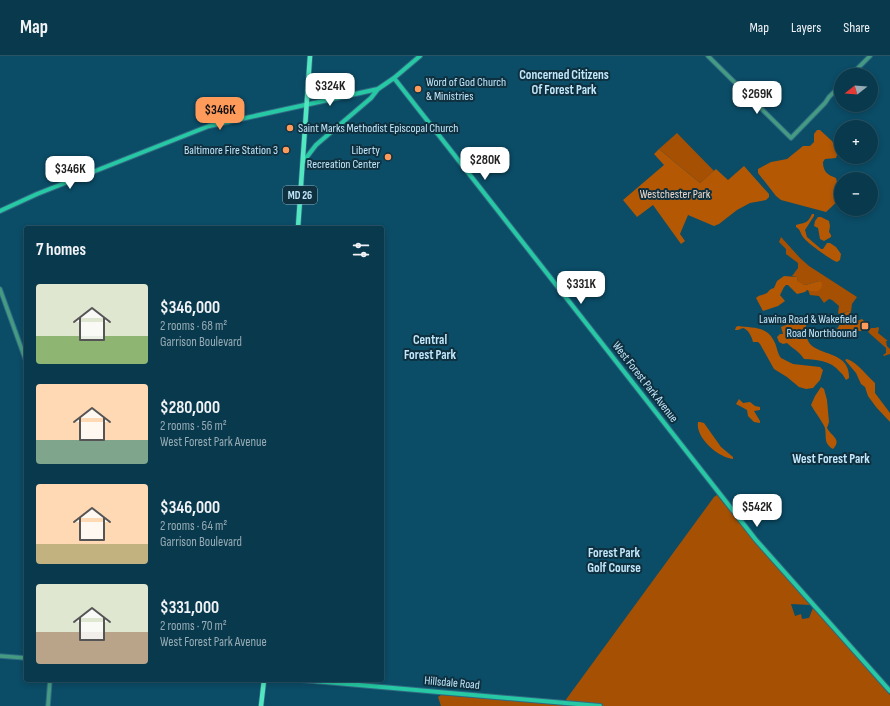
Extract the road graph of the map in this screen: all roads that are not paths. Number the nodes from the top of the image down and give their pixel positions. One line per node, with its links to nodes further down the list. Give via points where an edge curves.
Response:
1 (310, 56): 9 (main road, MD 26)
2 (420, 56): 6 (main road)
3 (708, 56): 8 (street, via 791,138)
4 (870, 56): 5 (street)
5 (858, 68)
6 (394, 78): 7 (main road); 20 (main road, West Forest Park Avenue, via 756,540)
7 (378, 89): 9 (main road); 10 (main road, via 372,98 316,145)
8 (834, 92)
9 (306, 104): 10 (main road, MD 26); 11 (main road, via 209,126)
10 (303, 162): 12 (main road, MD 26)
11 (0, 211)
12 (298, 226)
13 (0, 289): 14 (street)
14 (24, 355)
15 (0, 656): 16 (street)
16 (24, 658)
17 (50, 682): 21 (street)
18 (264, 682): 22 (main road)
19 (325, 682): 23 (main road, Hillsdale Road)
20 (890, 691)
21 (48, 706)
22 (261, 706)
23 (600, 706)

